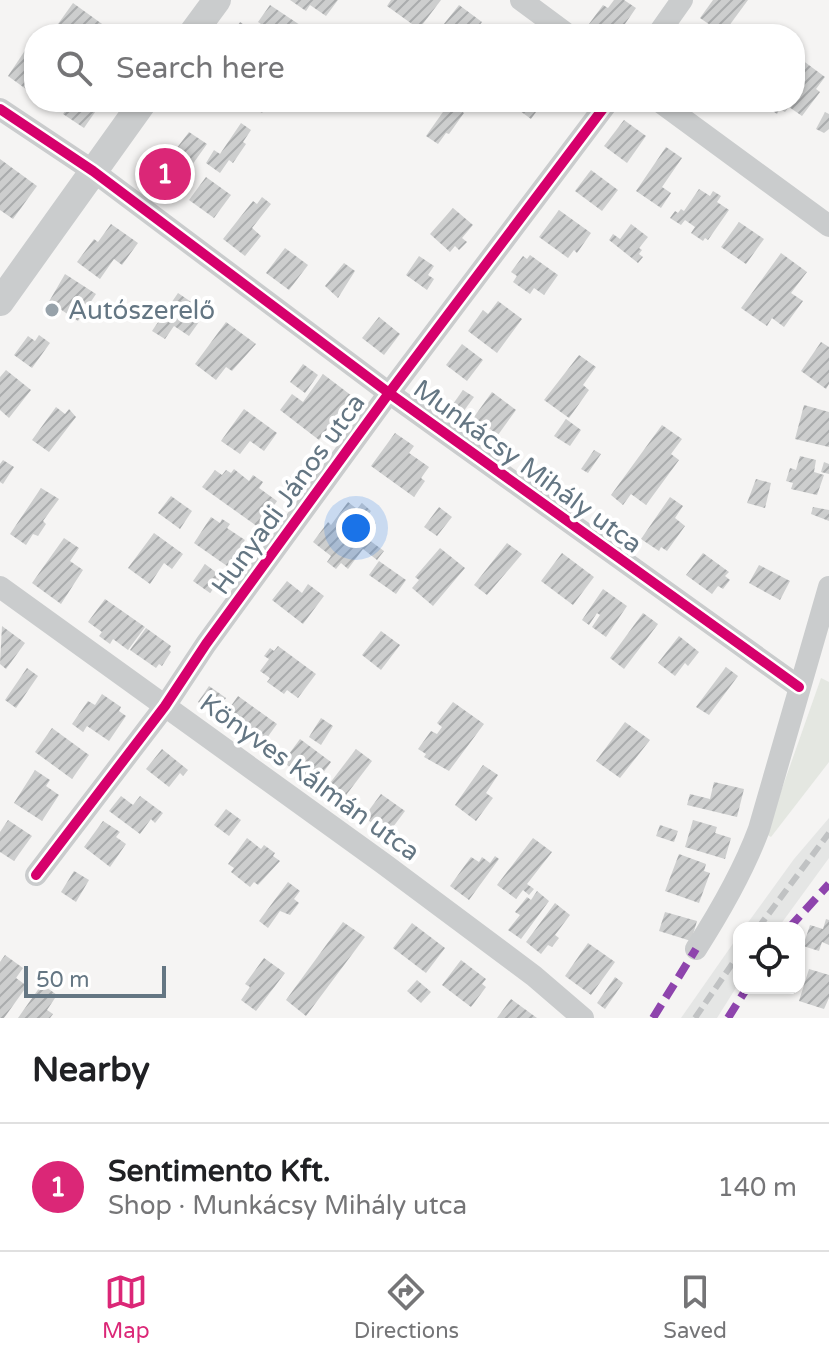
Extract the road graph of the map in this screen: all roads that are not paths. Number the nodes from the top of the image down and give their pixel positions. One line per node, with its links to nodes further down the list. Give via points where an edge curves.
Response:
1 (217, 0): 4 (street)
2 (521, 0): 5 (street)
3 (682, 0): 6 (street)
4 (199, 24)
5 (553, 24)
6 (665, 24)
7 (0, 109): 11 (street, Munkácsy Mihály utca)
8 (136, 112): 11 (street)
9 (600, 112): 14 (street, Hunyadi János utca)
10 (674, 112): 12 (street)
11 (93, 171): 13 (street); 14 (street, Munkácsy Mihály utca)
12 (829, 226)
13 (0, 302)
14 (389, 393): 17 (street, Munkácsy Mihály utca); 18 (street, Hunyadi János utca)
15 (0, 587): 18 (street, Könyves Kálmán utca)
16 (829, 587): 17 (street)
17 (799, 687): 20 (street, via 747,862)
18 (165, 706): 19 (street, Hunyadi János utca); 21 (street, Könyves Kálmán utca, via 422,892)
19 (36, 875)
20 (696, 949)
21 (583, 1018)

